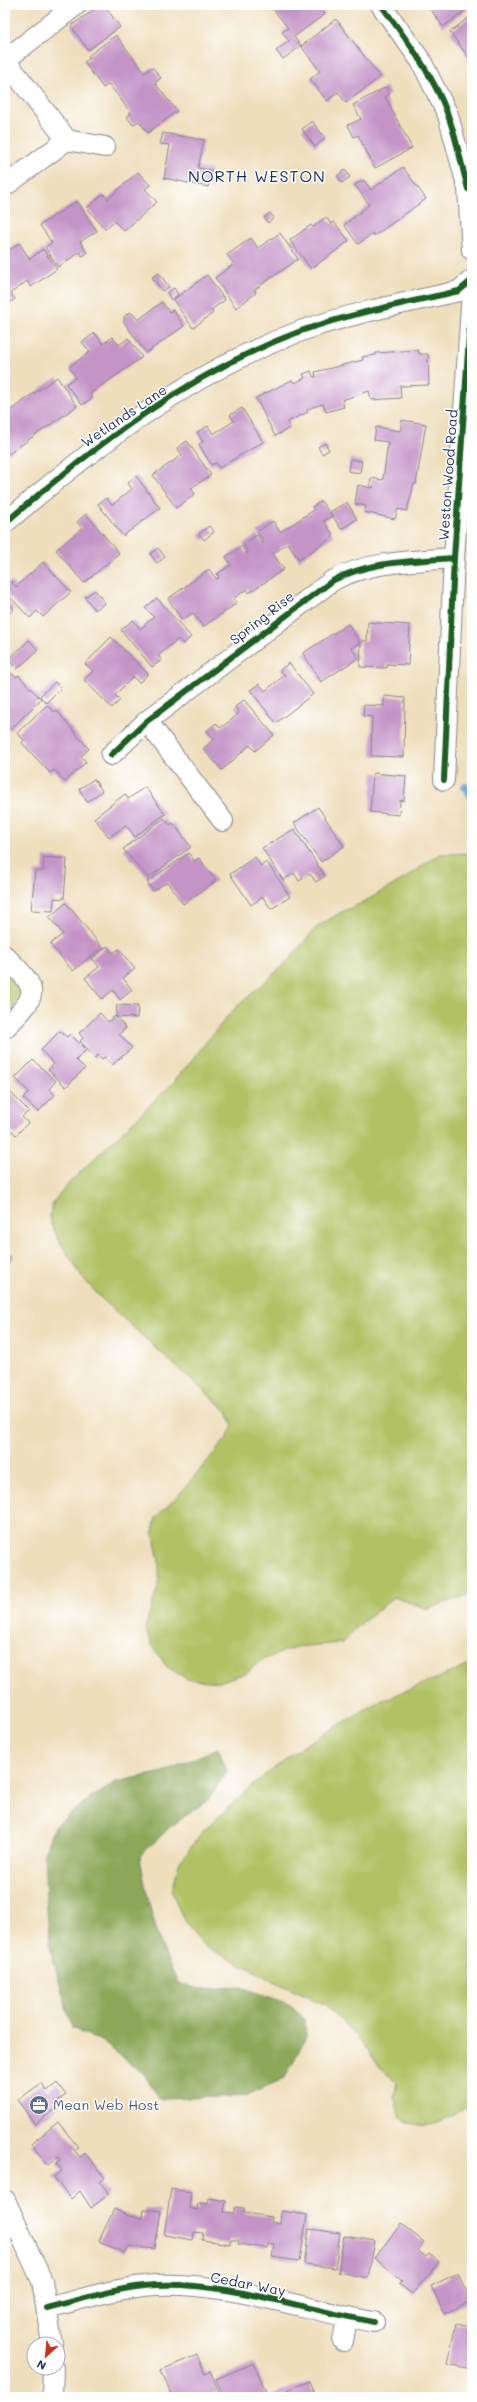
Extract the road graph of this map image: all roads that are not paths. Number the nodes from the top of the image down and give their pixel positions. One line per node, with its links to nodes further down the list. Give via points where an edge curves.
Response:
1 (76, 5): 3 (street)
2 (381, 5): 7 (street, via 421,61 441,98)
3 (5, 60): 4 (street)
4 (67, 140): 5 (street); 6 (street)
5 (105, 147)
6 (5, 186)
7 (470, 190): 8 (street)
8 (472, 250)
9 (472, 280): 12 (street, Wetlands Lane, via 459,291 313,327 241,358 200,380 131,424)
10 (472, 292): 11 (street, Weston Wood Road)
11 (465, 492): 13 (street, Weston Wood Road)
12 (5, 523)
13 (454, 558): 14 (street, Spring Rise, via 375,566 337,578); 16 (street, Weston Wood Road)
14 (147, 722): 15 (street, Spring Rise); 17 (street)
15 (111, 755)
16 (444, 780)
17 (224, 821)
18 (5, 956): 19 (street, via 27,978 32,994 27,1006)
19 (5, 1028)
20 (5, 2200): 21 (street, via 42,2281)
21 (47, 2308): 22 (street, Cedar Way, via 125,2288 183,2285 221,2290); 24 (street)
22 (347, 2317): 23 (street, Cedar Way); 25 (street)
23 (374, 2322)
24 (51, 2336)
25 (343, 2341)
26 (53, 2376): 27 (street)
27 (52, 2397)

